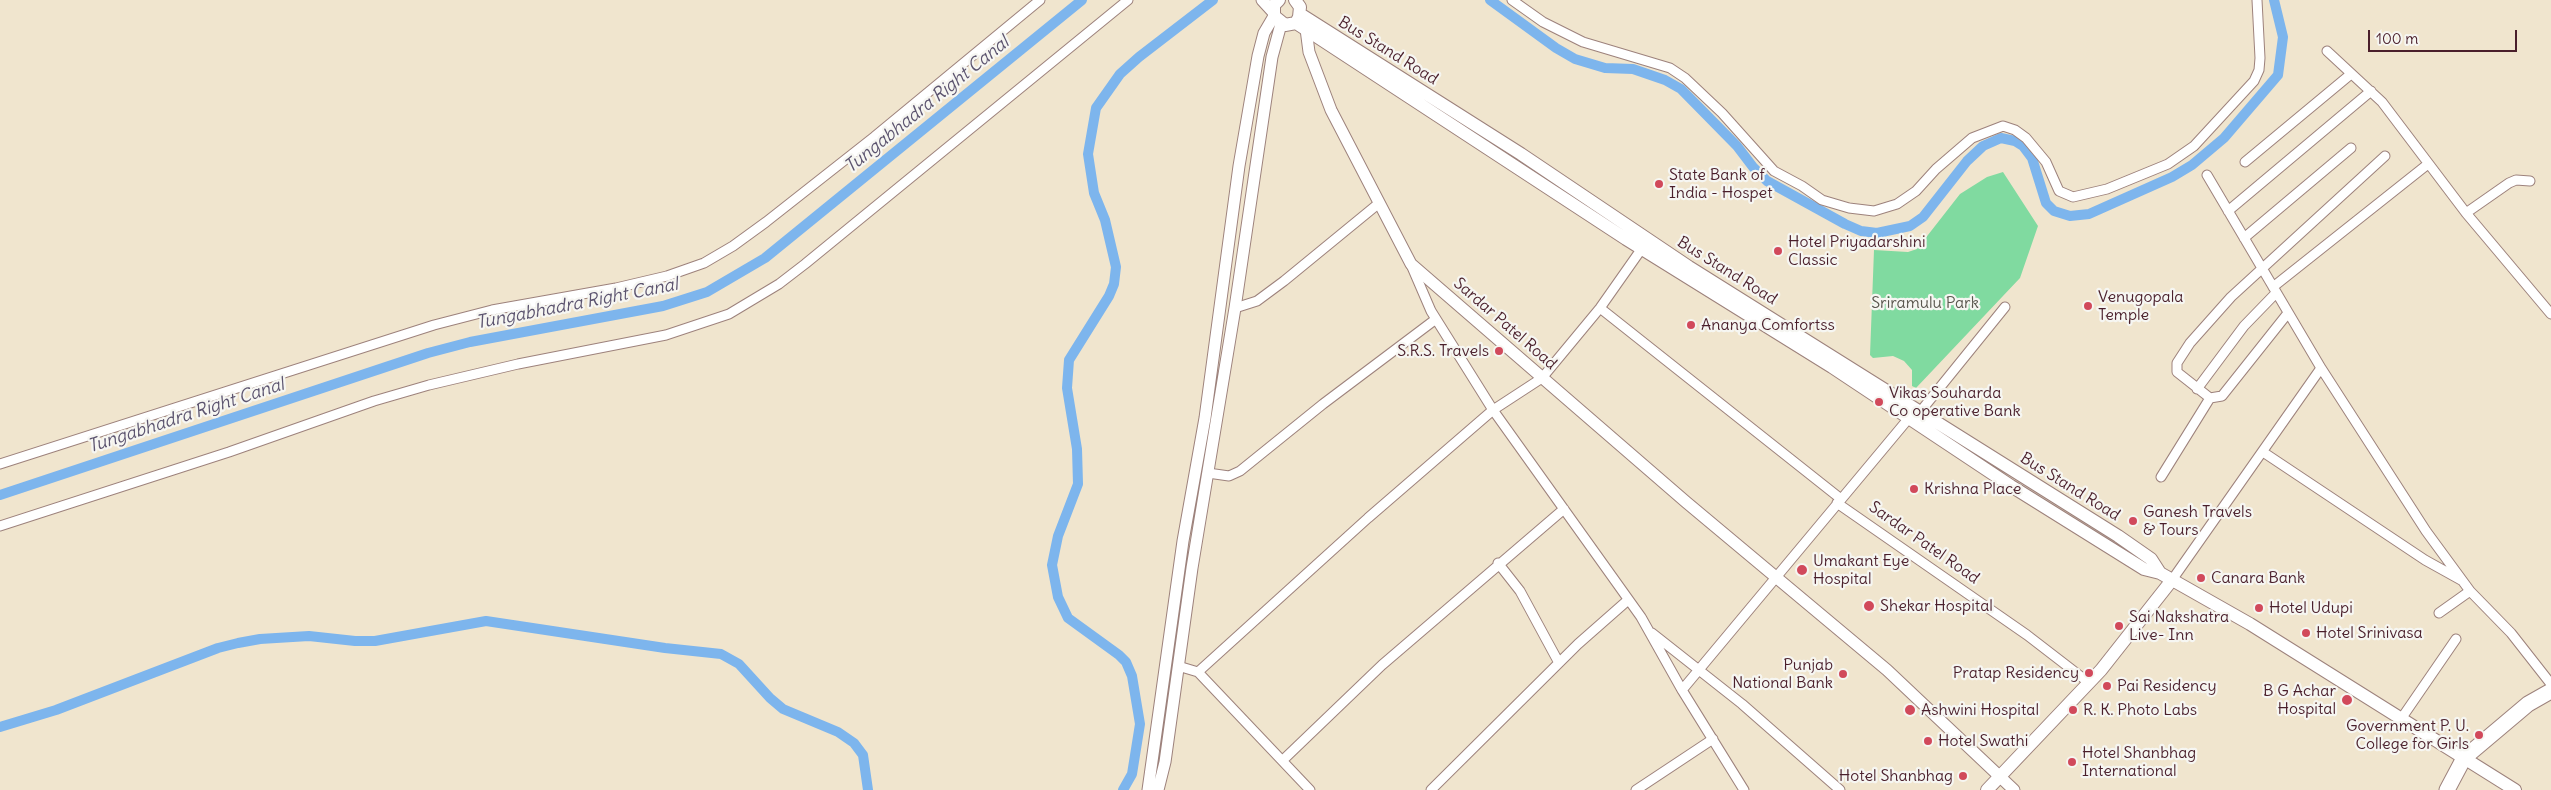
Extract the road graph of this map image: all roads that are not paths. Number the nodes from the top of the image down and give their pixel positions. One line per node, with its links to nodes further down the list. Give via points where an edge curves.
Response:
1 (1040, 0): 39 (street, via 766,222 704,263 616,288 434,324)
2 (1128, 0): 44 (street, via 805,264 729,314 666,335 429,385)
3 (1262, 0): 8 (street)
4 (1278, 0): 8 (main road)
5 (1512, 0): 6 (street, via 1543,22 1583,42 1670,68 1722,113 1774,171 1822,200 1874,211 1897,204 1916,191 1972,138 2003,126 2026,138 2046,162 2059,191 2073,197 2107,190 2168,164 2194,146 2254,81 2260,58)
6 (2257, 0)
7 (1300, 12): 8 (main road); 18 (street, Sardar Patel Road, via 1309,52 1331,110); 22 (main road, Bus Stand Road, via 1521,154)
8 (1276, 17): 27 (street); 69 (street, via 1264,33 1258,56 1205,418 1182,541)
9 (2327, 51): 10 (street)
10 (2351, 74): 11 (street); 14 (street)
11 (2371, 91): 15 (street); 19 (street)
12 (2350, 148): 21 (street)
13 (2385, 156): 24 (street)
14 (2245, 162)
15 (2428, 164): 20 (street); 25 (street)
16 (2207, 175): 19 (street)
17 (2530, 181): 20 (street, via 2509,183)
18 (1378, 204): 23 (street, Sardar Patel Road); 27 (street, via 1264,296)
19 (2228, 211): 21 (street)
20 (2466, 213): 30 (street)
21 (2244, 238): 24 (street)
22 (1645, 244): 28 (street); 37 (main road, Bus Stand Road)
23 (1411, 264): 31 (street); 33 (street, Sardar Patel Road)
24 (2262, 268): 25 (street); 34 (street, via 2204,325 2177,364 2180,375)
25 (2275, 290): 29 (street); 34 (street)
26 (2005, 306): 37 (street)
27 (1235, 308): 40 (street)
28 (1600, 308): 33 (street); 42 (street, Sardar Patel Road)
29 (2288, 313): 32 (street); 35 (street, via 2228,390 2218,398)
30 (2551, 314)
31 (1436, 319): 36 (street); 40 (street, via 1322,404 1240,471 1229,476)
32 (2321, 368): 38 (street); 45 (street)
33 (1542, 378): 36 (street); 48 (street, Sardar Patel Road)
34 (2197, 389): 35 (street)
35 (2210, 398): 41 (street)
36 (1493, 410): 43 (street); 59 (street)
37 (1914, 415): 42 (street); 49 (main road, Bus Stand Road, via 2118,536 2151,559 2160,573)
38 (2263, 452): 46 (street); 49 (street)
39 (0, 464)
40 (1208, 473): 57 (street)
41 (2161, 476)
42 (1839, 501): 48 (street); 60 (street, Sardar Patel Road)
43 (1564, 509): 47 (street); 52 (street)
44 (0, 526)
45 (2442, 552): 46 (street); 50 (street)
46 (2425, 560): 50 (street)
47 (1498, 563): 56 (street, via 1520,591); 67 (street, via 1382,665)
48 (1775, 576): 58 (street); 68 (street, Sardar Patel Road, via 1887,670)
49 (2172, 580): 60 (main road); 64 (main road, Bus Stand Road, via 2250,624)
50 (2463, 581): 51 (street)
51 (2470, 591): 53 (street); 61 (street, via 2511,633)
52 (1628, 600): 54 (street); 56 (street)
53 (2439, 612)
54 (1648, 630): 58 (street); 62 (street)
55 (2456, 639): 64 (street)
56 (1559, 663): 72 (street)
57 (1178, 666): 59 (street); 70 (street)
58 (1698, 669): 62 (street); 75 (street)
59 (1198, 672): 67 (street)
60 (2088, 682): 68 (main road)
61 (2551, 684)
62 (1682, 690): 65 (street)
63 (2551, 691): 66 (main road, via 2528,704)
64 (2401, 719): 66 (main road, Bus Stand Road)
65 (1714, 739): 73 (street); 74 (street)
66 (2464, 758): 78 (main road); 79 (main road, Bus Stand Road)
67 (1283, 760): 71 (street)
68 (1999, 778): 76 (main road); 77 (street, Sardar Patel Road)
69 (1148, 790)
70 (1158, 790)
71 (1310, 790)
72 (1431, 790)
73 (1636, 790)
74 (1744, 790)
75 (1840, 790)
76 (1987, 790)
77 (2014, 790)
78 (2446, 790)
79 (2515, 790)

